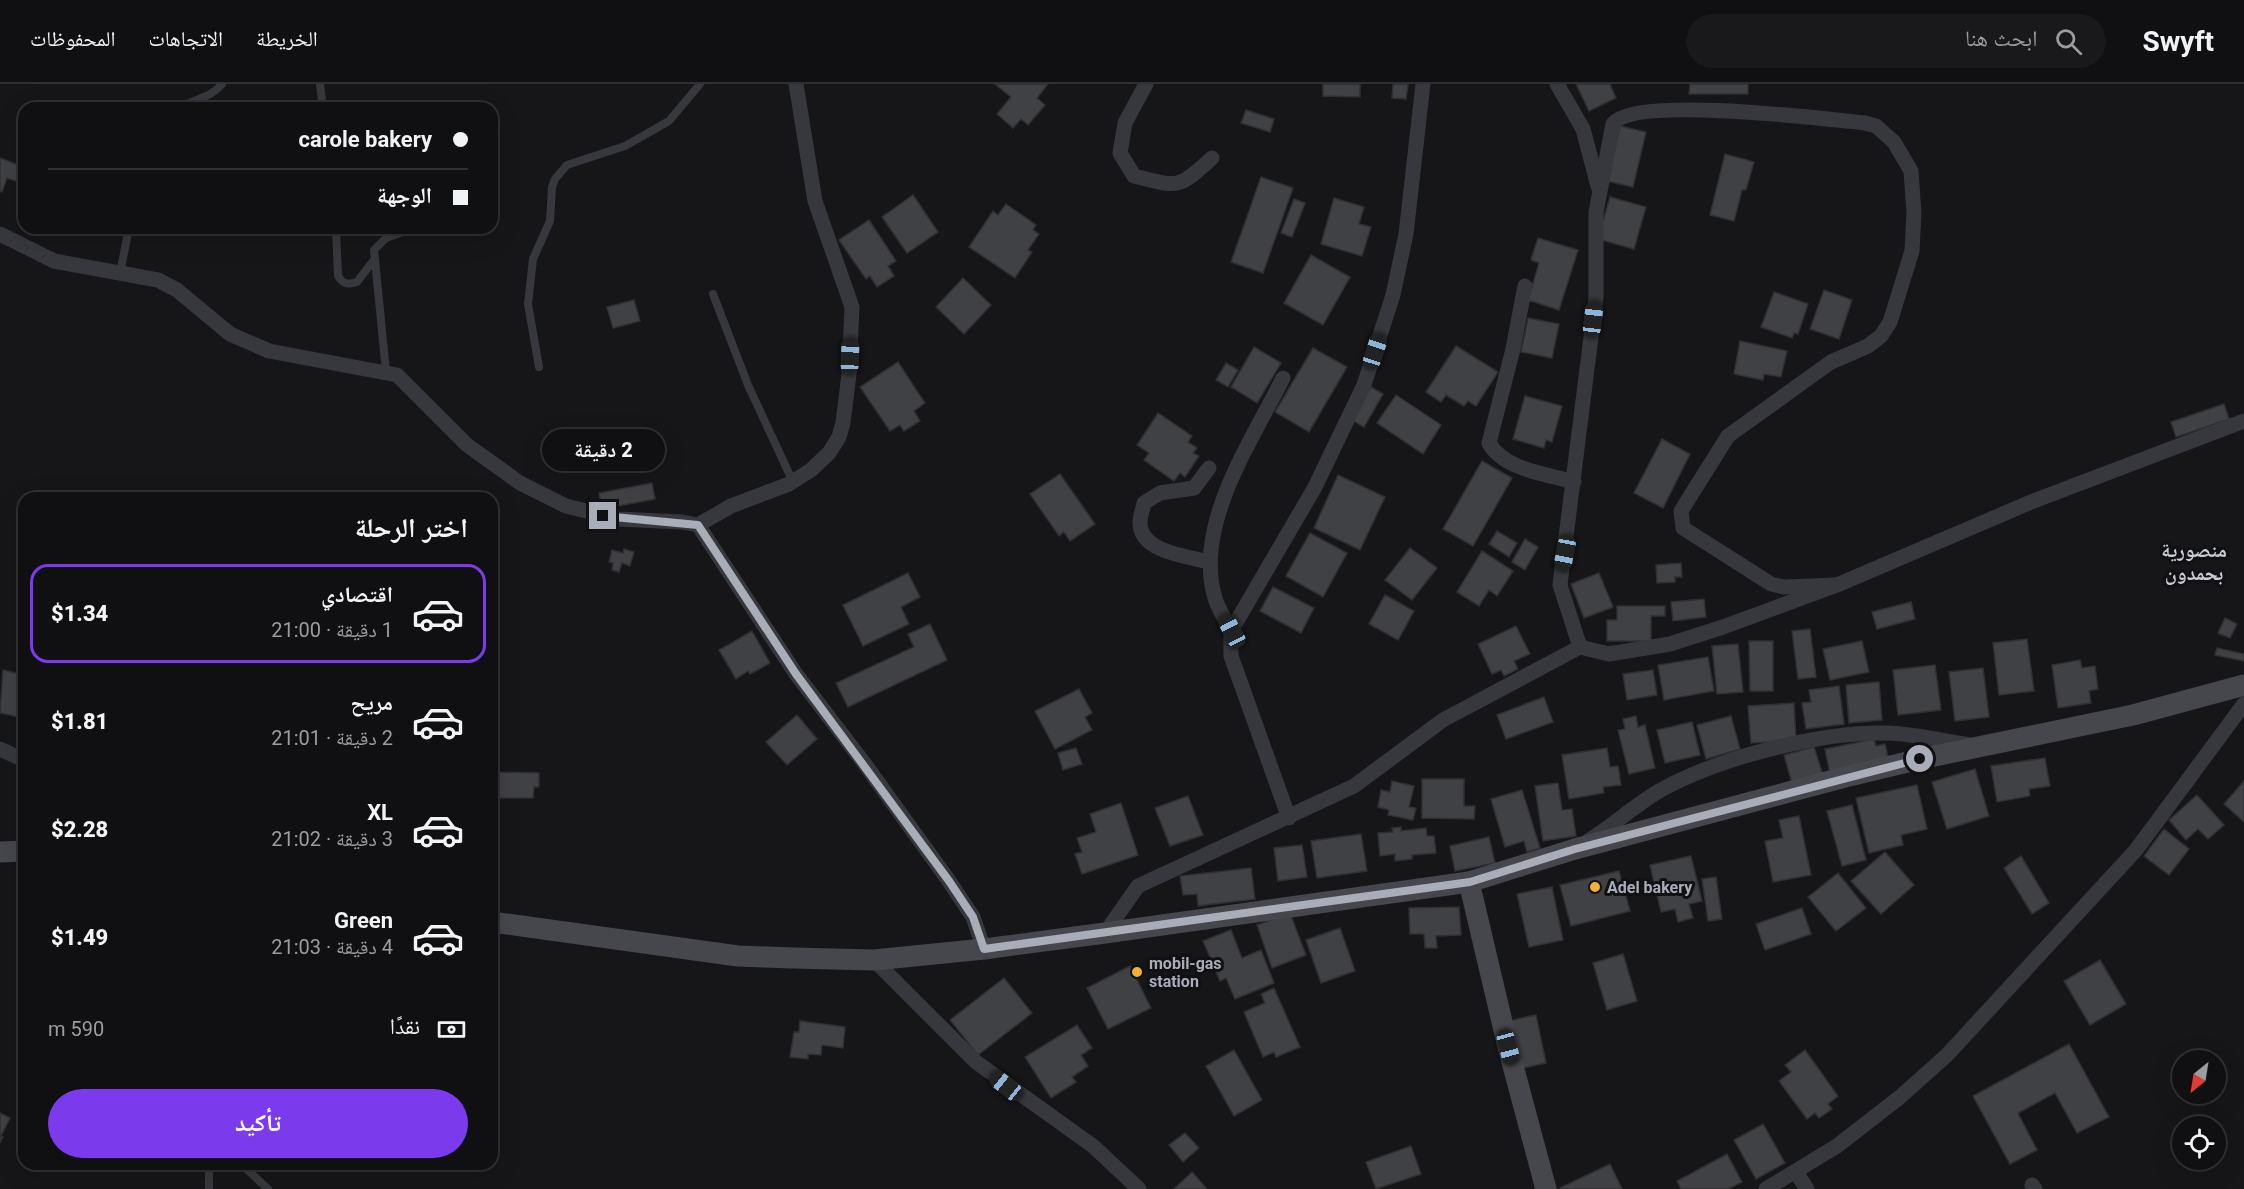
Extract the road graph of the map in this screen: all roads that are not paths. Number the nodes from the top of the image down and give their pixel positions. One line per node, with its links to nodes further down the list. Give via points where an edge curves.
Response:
1 (222, 84): 8 (lane, via 204,100)
2 (320, 84): 9 (lane)
3 (700, 84): 20 (lane, via 669,121 625,146 567,165 555,178 550,221 532,259 528,304)
4 (796, 84): 25 (street, via 815,201 852,307 849,374 839,437 829,453)
5 (1146, 84): 10 (street, via 1125,123 1120,153 1134,176 1172,186 1187,181)
6 (1423, 84): 30 (street, via 1406,234 1393,295 1364,385 1315,487)
7 (1557, 84): 11 (street, via 1583,129)
8 (188, 102)
9 (322, 102)
10 (1212, 158)
11 (1599, 189): 26 (street, via 1596,297); 29 (street, via 1616,121 1663,109 1865,123 1876,126 1903,154 1911,171 1912,251 1890,322 1868,346 1831,362 1728,436 1681,511 1683,528 1771,584)
12 (0, 234): 17 (street, via 54,261)
13 (128, 234): 17 (lane)
14 (336, 234): 16 (lane, via 341,282 357,282)
15 (400, 234): 16 (lane, via 379,243)
16 (374, 260): 21 (lane)
17 (120, 273): 21 (street, via 158,280 177,290 230,334 269,351)
18 (1525, 286): 26 (street, via 1489,443 1512,464)
19 (713, 294): 25 (lane, via 748,385)
20 (539, 367)
21 (386, 371): 27 (street, via 410,385 467,445 546,497 587,513 618,519)
22 (1283, 378): 28 (street, via 1226,493 1214,528)
23 (2244, 421): 29 (street, via 2031,502)
24 (1209, 468): 28 (street, via 1194,488 1160,493 1144,503 1139,524 1147,540 1166,551)
25 (793, 482): 27 (street, via 731,506)
26 (1574, 482): 31 (street, via 1560,585)
27 (698, 525): 44 (street, via 790,666 955,890 973,917)
28 (1210, 562): 30 (street, via 1215,600)
29 (1837, 585): 31 (street, via 1670,644 1609,654)
30 (1232, 631): 37 (street, via 1232,656)
31 (1580, 647): 37 (street, via 1443,720 1354,786)
32 (2244, 685): 34 (main road, via 2133,715)
33 (2244, 704): 48 (street, via 2136,850 1947,1055 1837,1146)
34 (1978, 747): 38 (main road); 38 (street, via 1888,733 1770,749 1659,792)
35 (0, 749): 36 (street)
36 (18, 757)
37 (1288, 818): 43 (street, via 1138,886)
38 (1575, 849): 41 (main road)
39 (18, 851): 40 (main road)
40 (0, 852)
41 (1470, 882): 43 (main road); 52 (main road)
42 (498, 923): 45 (main road, via 738,956)
43 (1105, 933): 44 (main road)
44 (984, 949): 45 (main road)
45 (874, 960): 51 (street, via 976,1062 1093,1146)
46 (209, 1170): 49 (lane)
47 (247, 1170): 50 (lane)
48 (1796, 1172): 53 (street); 54 (street)
49 (209, 1189)
50 (268, 1189)
51 (1139, 1189)
52 (1546, 1189)
53 (1766, 1189)
54 (1807, 1189)

